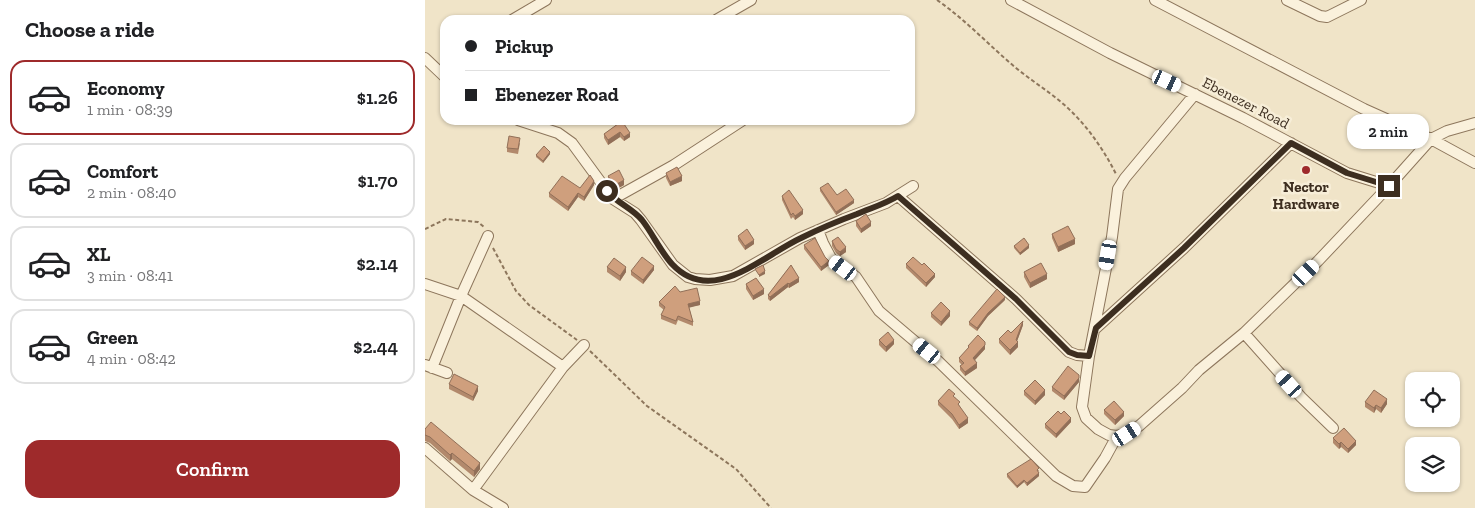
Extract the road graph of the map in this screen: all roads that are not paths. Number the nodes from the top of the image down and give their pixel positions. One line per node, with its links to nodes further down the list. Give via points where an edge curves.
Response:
1 (546, 0): 7 (street)
2 (751, 0): 8 (street)
3 (1011, 0): 11 (street, Ebenezer Road)
4 (1155, 0): 15 (street, via 1364,109)
5 (1287, 0): 6 (street, via 1327,17)
6 (1361, 0)
7 (520, 15)
8 (725, 15)
9 (425, 61): 10 (street)
10 (440, 70)
11 (1195, 94): 16 (street, Ebenezer Road); 26 (street, via 1121,184)
12 (1475, 123): 15 (street)
13 (532, 125): 21 (street, via 564,136)
14 (735, 125): 21 (street)
15 (1431, 139): 17 (street); 19 (street)
16 (1291, 143): 19 (street, Ebenezer Road, via 1347,173); 26 (street, via 1184,248)
17 (1475, 163)
18 (913, 186): 20 (street)
19 (1389, 186): 27 (street, via 1319,261)
20 (898, 196): 22 (street); 29 (street, via 1016,299 1069,352)
21 (613, 199): 22 (street, via 635,213 673,265 695,279 733,276)
22 (818, 230): 34 (street, via 831,258 856,277 879,311 938,361 1056,476 1073,486 1085,487)
23 (488, 236): 25 (street)
24 (425, 284): 25 (street)
25 (461, 296): 30 (street); 31 (street)
26 (1096, 328): 29 (street)
27 (1244, 333): 33 (street); 34 (street, via 1139,426)
28 (584, 345): 31 (street)
29 (1089, 356): 34 (street, via 1082,410 1098,429)
30 (429, 366): 32 (street)
31 (563, 367): 36 (street)
32 (447, 374)
33 (1333, 428)
34 (1117, 436)
35 (425, 448): 36 (street)
36 (473, 490): 37 (street)
37 (503, 508)

